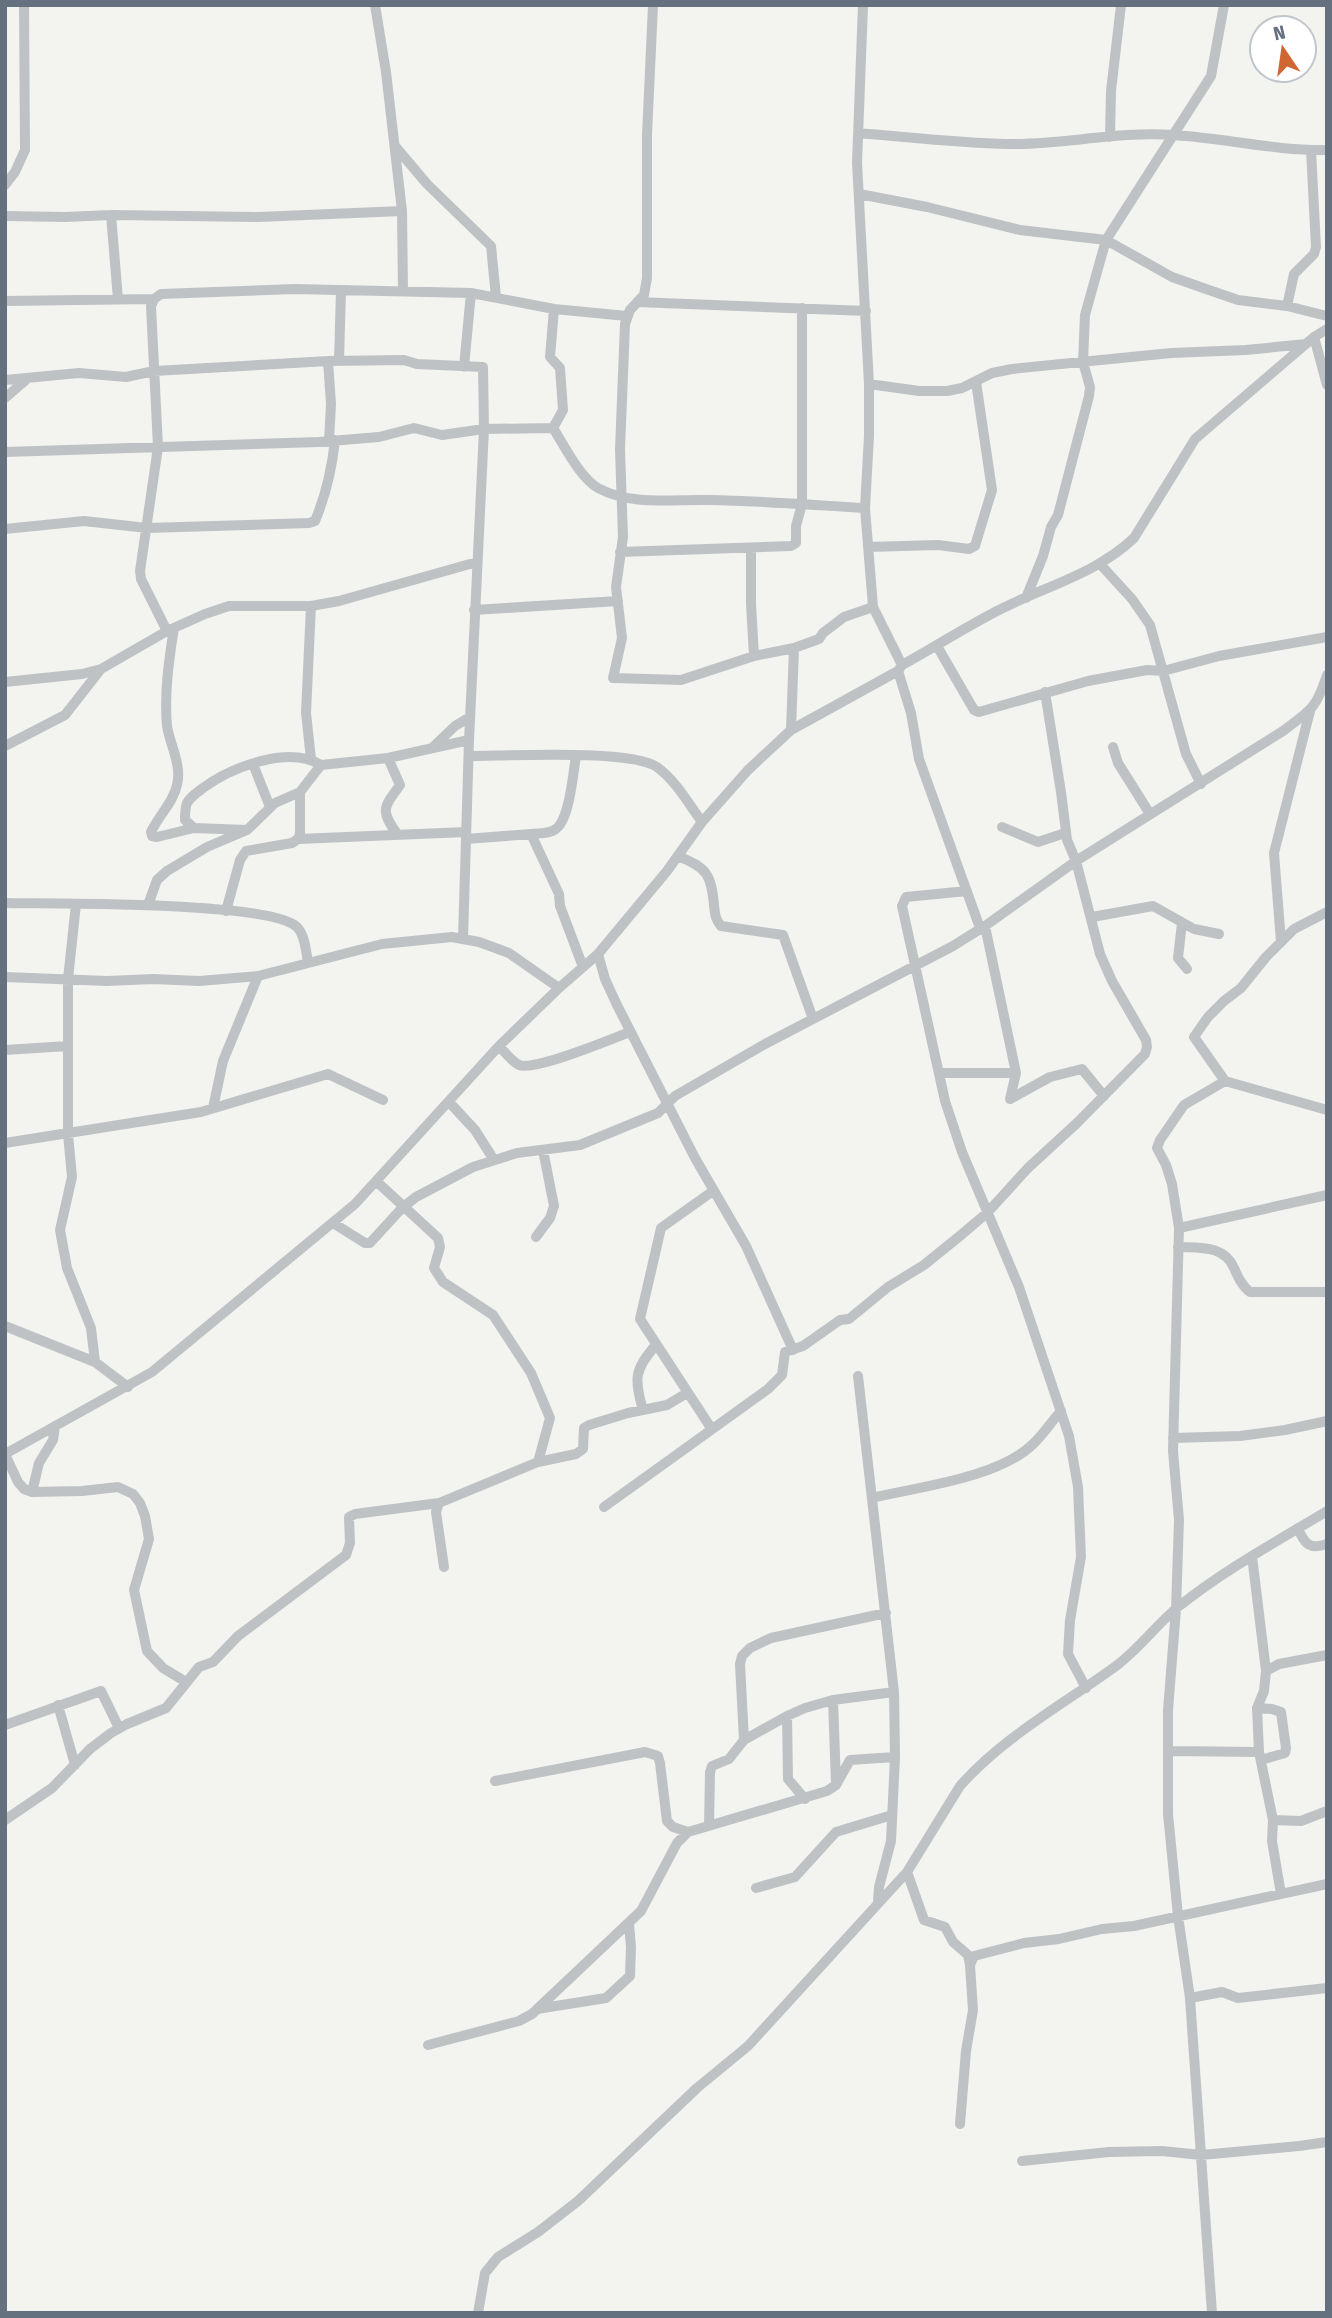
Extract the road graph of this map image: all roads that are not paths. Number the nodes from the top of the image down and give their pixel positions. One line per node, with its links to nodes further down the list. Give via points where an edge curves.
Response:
1 (24, 5): 13 (street, via 25,150)
2 (375, 5): 10 (street)
3 (653, 5): 26 (street, via 647,278 644,295)
4 (863, 5): 7 (street)
5 (1121, 5): 9 (street)
6 (1224, 5): 8 (street, via 1214,70)
7 (858, 133): 9 (street, via 1007,144); 14 (street)
8 (1174, 135): 9 (street); 11 (street); 18 (street)
9 (1110, 137)
10 (395, 146): 15 (street); 22 (street, via 491,246)
11 (1311, 150): 12 (street); 27 (street, via 1316,247 1294,274)
12 (1327, 150)
13 (5, 185)
14 (859, 194): 18 (street, via 1020,230); 30 (street)
15 (402, 211): 16 (street, via 258,217); 20 (street)
16 (111, 215): 17 (street); 23 (street)
17 (5, 216)
18 (1106, 240): 27 (street, via 1172,277 1238,300); 36 (street, via 1086,308)
19 (341, 290): 20 (street); 24 (street, via 161,294); 35 (street)
20 (403, 291): 21 (street)
21 (471, 293): 22 (street); 37 (street)
22 (496, 297): 28 (street)
23 (118, 299): 24 (street); 25 (street)
24 (154, 299): 38 (street)
25 (5, 302)
26 (637, 302): 29 (street); 31 (street)
27 (1287, 306): 32 (street)
28 (554, 309): 31 (street); 45 (street, via 550,357 560,368 563,410)
29 (802, 309): 30 (street); 51 (street)
30 (866, 311): 42 (street)
31 (627, 316): 50 (street)
32 (1327, 316)
33 (1327, 329): 34 (street)
34 (1310, 341): 36 (street); 43 (street); 59 (street, via 1195,439 1134,538)
35 (333, 361): 37 (street, via 404,360); 38 (street); 47 (street)
36 (1083, 362): 41 (street, via 1012,369); 60 (street, via 1089,396 1058,516)
37 (464, 367): 46 (street, via 483,366)
38 (154, 371): 39 (street, via 126,377 79,373); 48 (street)
39 (29, 378): 40 (street); 44 (street)
40 (5, 380)
41 (976, 382): 42 (street, via 947,391); 55 (street, via 992,490 975,546)
42 (869, 384): 52 (street)
43 (1327, 385)
44 (5, 398)
45 (553, 428): 46 (street); 50 (street, via 587,479)
46 (484, 429): 47 (street, via 442,435 415,428 379,437); 58 (street)
47 (332, 440): 48 (street); 53 (street, via 329,475 315,521)
48 (158, 447): 49 (street); 53 (street)
49 (5, 452)
50 (621, 498): 51 (street); 57 (street)
51 (802, 504): 52 (street); 56 (street, via 796,543)
52 (865, 508): 55 (street)
53 (147, 528): 54 (street, via 84,520); 65 (street, via 141,579)
54 (5, 529)
55 (868, 547): 63 (street)
56 (751, 548): 57 (street); 69 (street)
57 (620, 552): 61 (street)
58 (477, 562): 62 (street, via 382,591); 64 (street)
59 (1100, 564): 60 (street); 72 (street, via 1150,625)
60 (1026, 598): 67 (street)
61 (618, 601): 64 (street); 69 (street, via 622,638 614,678 681,680)
62 (311, 606): 65 (street, via 235,605); 86 (street, via 306,713)
63 (873, 607): 68 (street, via 844,617 819,639); 70 (street)
64 (474, 610): 77 (street)
65 (170, 629): 71 (street); 94 (street, via 167,719 177,785 150,832 157,837)
66 (1327, 637): 72 (street)
67 (937, 646): 70 (street); 75 (street, via 974,710)
68 (794, 648): 69 (street); 78 (street)
69 (754, 656)
70 (900, 668): 78 (street); 103 (street, via 919,759)
71 (101, 669): 74 (street); 80 (street, via 65,715)
72 (1163, 670): 75 (street); 88 (street, via 1186,754)
73 (1327, 675): 76 (street)
74 (5, 682)
75 (1045, 692): 96 (street)
76 (1310, 711): 88 (street); 114 (street, via 1274,853)
77 (470, 717): 79 (street); 81 (street)
78 (791, 730): 92 (street)
79 (469, 740): 81 (street); 84 (street)
80 (5, 746)
81 (433, 747): 85 (street)
82 (1113, 747): 91 (street)
83 (576, 756): 84 (street); 92 (street, via 634,758 656,766); 97 (street, via 560,825 550,832)
84 (469, 757): 99 (street)
85 (388, 758): 86 (street); 98 (street, via 400,785 386,804 385,817)
86 (316, 762): 87 (street, via 299,757); 89 (street)
87 (253, 764): 90 (street); 94 (street, via 222,775 195,794 185,811 187,824)
88 (1201, 783): 91 (street)
89 (300, 792): 90 (street); 100 (street)
90 (270, 807): 95 (street)
91 (1150, 814): 102 (street)
92 (702, 822): 101 (street)
93 (1002, 827): 96 (street, via 1038,842)
94 (194, 828): 95 (street)
95 (247, 830): 106 (street, via 167,871 157,880)
96 (1065, 833): 102 (street)
97 (531, 834): 99 (street); 118 (street, via 559,894)
98 (398, 835): 99 (street); 100 (street)
99 (466, 836): 113 (street)
100 (298, 839): 107 (street, via 246,851)
101 (678, 856): 115 (street); 124 (street, via 698,864 710,878 716,920 721,926 783,935)
102 (1076, 861): 109 (street); 111 (street)
103 (967, 891): 111 (street); 117 (street, via 916,895 903,901)
104 (5, 903): 105 (street)
105 (76, 904): 106 (street); 122 (street)
106 (148, 905): 107 (street)
107 (226, 911): 116 (street, via 276,917 298,927)
108 (1327, 912): 114 (street, via 1294,929)
109 (1092, 917): 110 (street, via 1153,906); 132 (street, via 1100,954 1147,1046 1140,1061)
110 (1182, 923): 112 (street); 119 (street, via 1178,958)
111 (983, 927): 117 (street); 130 (street)
112 (1219, 934)
113 (463, 938): 116 (street, via 382,944); 123 (street, via 509,953)
114 (1281, 942): 131 (street, via 1194,1037)
115 (598, 954): 118 (street); 125 (street)
116 (308, 962): 120 (street)
117 (915, 966): 124 (street); 129 (street)
118 (583, 967): 123 (street)
119 (1187, 969)
120 (258, 976): 122 (street, via 200,981); 136 (street, via 223,1061)
121 (5, 977): 122 (street)
122 (68, 979): 126 (street)
123 (559, 988): 127 (street)
124 (814, 1019): 135 (street, via 686,1089)
125 (631, 1032): 127 (street, via 526,1066 512,1060); 135 (street)
126 (68, 1046): 128 (street); 138 (street)
127 (499, 1046): 134 (street)
128 (5, 1050)
129 (939, 1073): 130 (street); 146 (street, via 961,1152)
130 (1016, 1073): 132 (street, via 1010,1099 1050,1077 1082,1069)
131 (1225, 1082): 137 (street); 148 (street, via 1184,1105 1157,1149 1172,1184)
132 (1104, 1096): 146 (street)
133 (383, 1100): 136 (street, via 328,1074)
134 (449, 1102): 141 (street, via 475,1129); 142 (street)
135 (668, 1104): 140 (street, via 658,1113 589,1143); 143 (street)
136 (213, 1108): 138 (street)
137 (1327, 1110)
138 (68, 1134): 139 (street); 155 (street, via 71,1183 60,1230 67,1268 91,1328)
139 (5, 1143)
140 (543, 1150): 141 (street); 149 (street, via 554,1206)
141 (494, 1160): 145 (street, via 415,1197)
142 (376, 1181): 145 (street); 147 (street)
143 (713, 1191): 153 (street, via 665,1223 657,1236 640,1319); 154 (street, via 746,1246)
144 (1327, 1195): 148 (street)
145 (402, 1208): 147 (street, via 367,1244); 166 (street, via 438,1238 435,1268 443,1282 494,1315 531,1373 550,1418)
146 (987, 1213): 154 (street, via 849,1319); 160 (street, via 1019,1287)
147 (332, 1223): 157 (street, via 176,1354)
148 (1179, 1228): 150 (street)
149 (536, 1237)
150 (1178, 1247): 151 (street, via 1225,1254 1250,1292); 164 (street)
151 (1327, 1292)
152 (5, 1326): 155 (street)
153 (656, 1345): 158 (street); 159 (street, via 642,1360 636,1381)
154 (793, 1350): 163 (street, via 784,1353 782,1375 768,1389)
155 (95, 1362): 157 (street)
156 (858, 1376): 168 (street)
157 (128, 1387): 162 (street)
158 (687, 1393): 159 (street, via 667,1405); 163 (street)
159 (643, 1410): 166 (street, via 589,1425 584,1428 580,1452)
160 (1060, 1411): 168 (street, via 1032,1444 1007,1461 969,1476); 181 (street, via 1076,1471 1081,1517 1081,1557 1068,1654)
161 (1327, 1421): 164 (street, via 1240,1436)
162 (55, 1426): 165 (street); 167 (street)
163 (711, 1428): 170 (street)
164 (1174, 1438): 176 (street)
165 (5, 1454): 167 (street, via 21,1487)
166 (538, 1462): 169 (street)
167 (32, 1492): 180 (street, via 118,1487 133,1494 145,1516 149,1539 134,1590 147,1651 163,1668)
168 (872, 1498): 177 (street)
169 (439, 1503): 175 (street, via 436,1512); 180 (street, via 349,1517 346,1555 238,1636 213,1662 199,1667)
170 (604, 1507)
171 (1327, 1511): 172 (street)
172 (1298, 1528): 173 (street, via 1311,1547); 174 (street)
173 (1327, 1544)
174 (1252, 1556): 176 (street); 179 (street)
175 (444, 1567)
176 (1176, 1609): 181 (street, via 1135,1652); 190 (street)
177 (886, 1613): 182 (street); 189 (street, via 771,1638 750,1648 740,1664)
178 (1327, 1655): 179 (street)
179 (1266, 1671): 185 (street)
180 (187, 1682): 188 (street, via 166,1708)
181 (1086, 1688): 203 (street, via 996,1751 970,1776)
182 (894, 1692): 183 (street); 192 (street)
183 (833, 1700): 186 (street); 195 (street)
184 (58, 1705): 187 (street); 188 (street, via 101,1691); 193 (street)
185 (1258, 1708): 191 (street); 191 (street, via 1281,1712 1286,1748 1280,1755)
186 (787, 1716): 189 (street); 196 (street, via 788,1779)
187 (5, 1725)
188 (119, 1728): 193 (street)
189 (744, 1740): 201 (street, via 729,1759 712,1766)
190 (1168, 1751): 191 (street); 210 (street, via 1168,1814)
191 (1260, 1756): 200 (street)
192 (895, 1758): 195 (street, via 850,1760); 198 (street)
193 (75, 1765): 199 (street, via 52,1788)
194 (495, 1781): 202 (street, via 652,1753 660,1763 667,1821)
195 (836, 1785): 196 (street)
196 (806, 1799): 201 (street)
197 (1327, 1811): 200 (street, via 1301,1821)
198 (892, 1815): 204 (street); 207 (street, via 836,1832 795,1877)
199 (5, 1820)
200 (1273, 1820): 208 (street)
201 (709, 1826): 202 (street)
202 (688, 1832): 211 (street)
203 (907, 1872): 205 (street); 212 (street, via 924,1920 945,1927 968,1955)
204 (881, 1880): 205 (street); 209 (street)
205 (898, 1881): 209 (street)
206 (1327, 1884): 208 (street)
207 (756, 1888)
208 (1281, 1894): 210 (street)
209 (878, 1902): 221 (street, via 748,2046 697,2088 578,2202 498,2257 485,2273)
210 (1178, 1916): 212 (street, via 1024,1943 974,1956); 214 (street)
211 (629, 1924): 215 (street); 215 (street, via 630,1976 608,1997)
212 (970, 1965): 217 (street, via 974,2010)
213 (1327, 1988): 214 (street, via 1238,1998 1222,1992)
214 (1190, 1998): 219 (street)
215 (537, 2009): 216 (street, via 519,2021)
216 (428, 2045)
217 (960, 2124)
218 (1327, 2142): 219 (street)
219 (1201, 2155): 220 (street, via 1109,2152); 222 (street)
220 (1022, 2161)
221 (478, 2313)
222 (1212, 2313)

